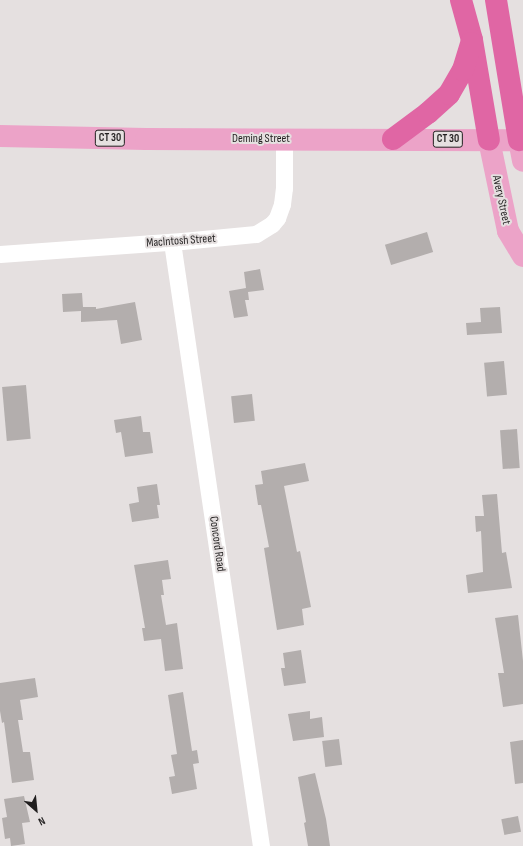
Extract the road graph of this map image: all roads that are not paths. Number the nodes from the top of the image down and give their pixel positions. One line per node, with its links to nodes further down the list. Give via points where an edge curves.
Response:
1 (461, 0): 3 (highway)
2 (496, 0): 8 (highway)
3 (472, 40): 6 (highway, via 462,70 449,94); 7 (highway)
4 (0, 136): 5 (main road, Deming Street / CT 30)
5 (284, 139): 6 (main road, Deming Street / CT 30); 9 (street, MacIntosh Street, via 282,204 272,224 265,230 249,235)
6 (393, 139): 7 (main road, Deming Street / CT 30)
7 (489, 140): 8 (main road, Deming Street / CT 30); 11 (main road, Avery Street, via 508,231)
8 (522, 147)
9 (172, 242): 10 (street, MacIntosh Street); 12 (street, Concord Road)
10 (0, 254)
11 (523, 256)
12 (261, 846)

